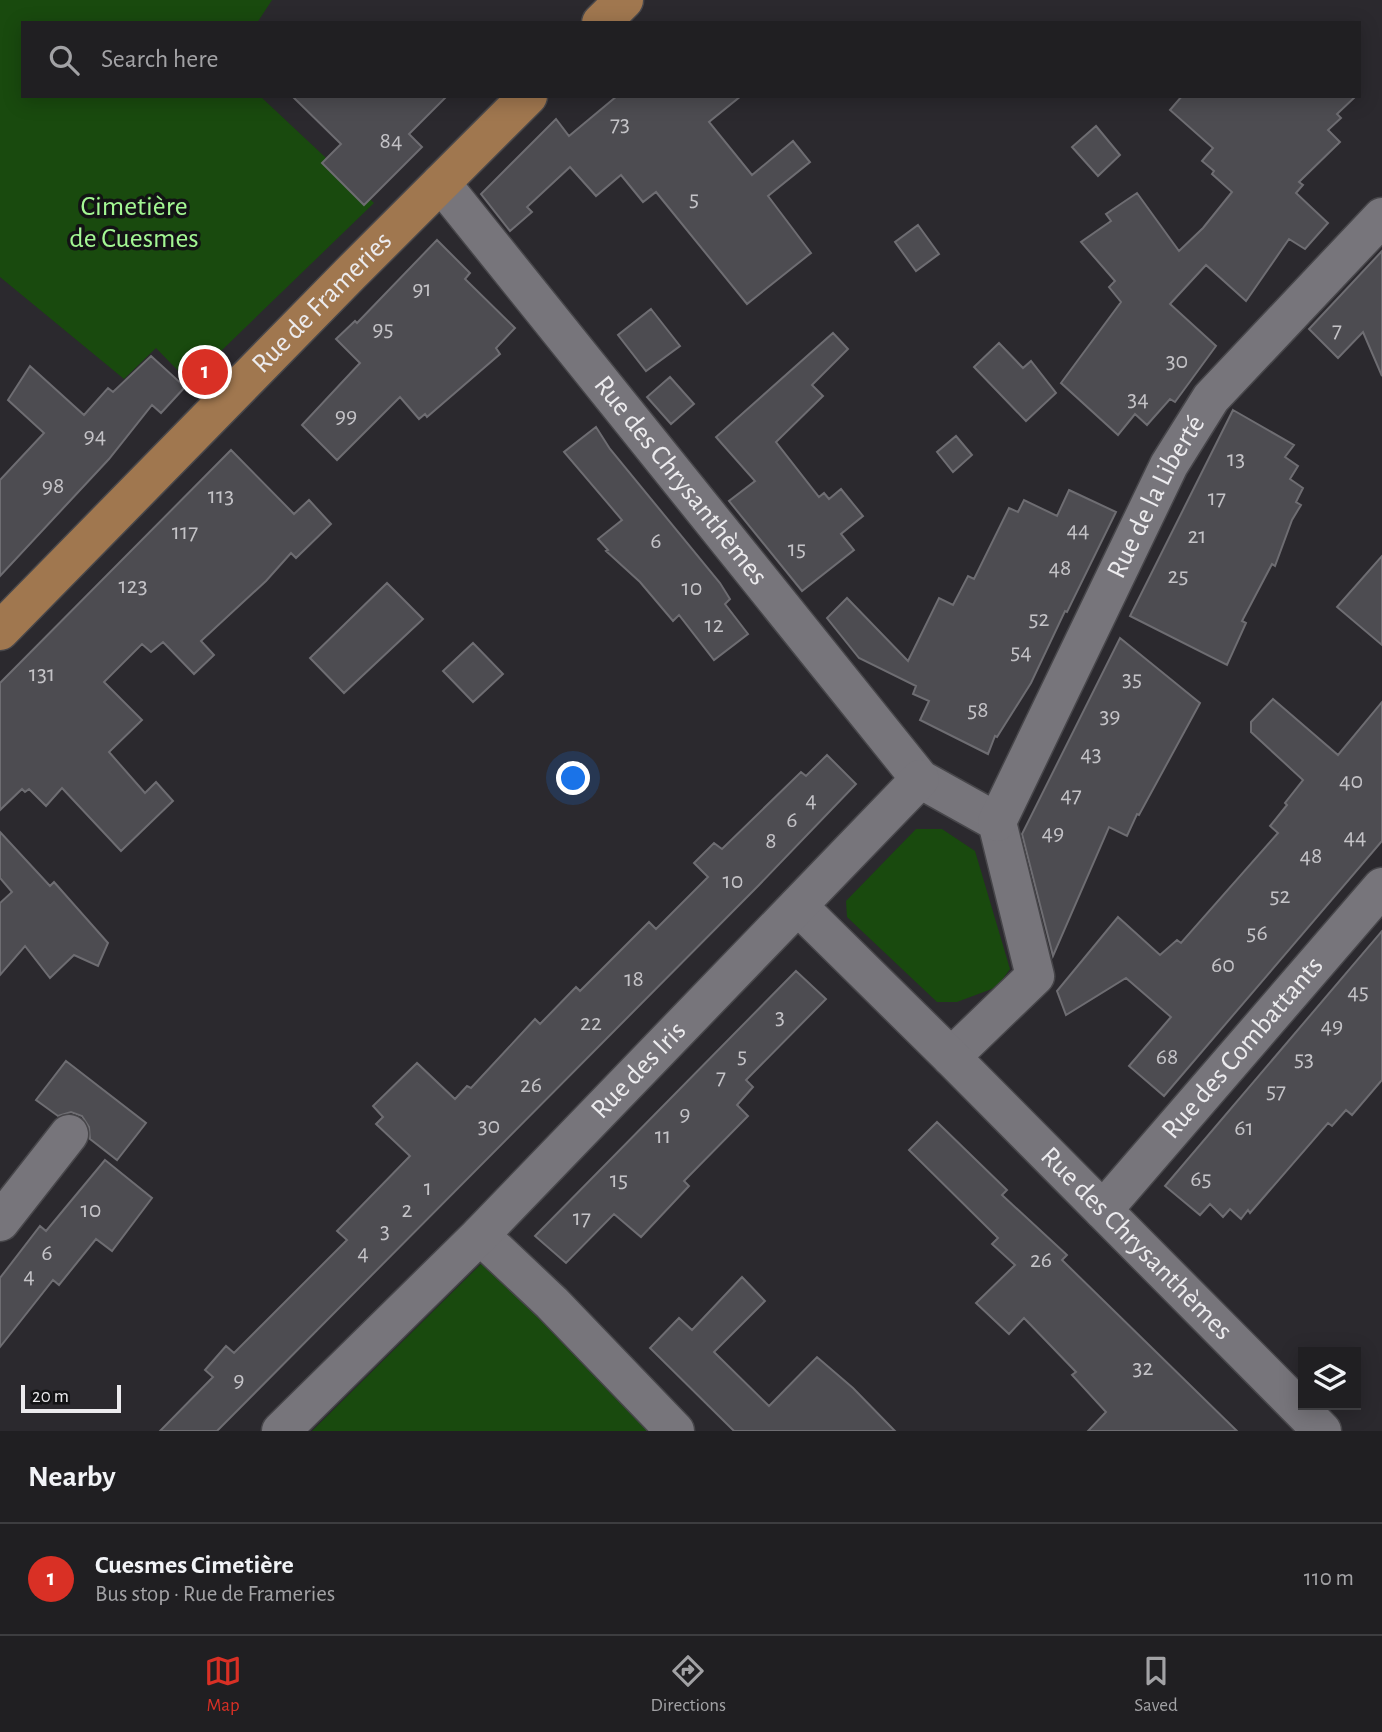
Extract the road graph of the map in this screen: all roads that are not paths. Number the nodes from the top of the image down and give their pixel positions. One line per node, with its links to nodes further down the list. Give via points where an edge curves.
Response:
1 (624, 0): 2 (main road)
2 (603, 21)
3 (526, 98): 4 (main road, Rue de Frameries)
4 (441, 183): 6 (main road, Rue de Frameries); 7 (street, Rue des Chrysanthèmes)
5 (1382, 217): 8 (street, Rue de la Liberté, via 1211,398 1169,465)
6 (0, 631)
7 (920, 779): 8 (street, Rue des Chrysanthèmes); 10 (street)
8 (997, 822): 11 (street, via 1035,976)
9 (1382, 887): 13 (street, Rue des Combattants)
10 (797, 906): 11 (street, Rue des Chrysanthèmes); 15 (street, Rue des Iris)
11 (951, 1056): 13 (street, Rue des Chrysanthèmes)
12 (69, 1134): 14 (street)
13 (1103, 1210): 18 (street, Rue des Chrysanthèmes)
14 (0, 1222)
15 (480, 1235): 16 (street, Rue des Iris); 17 (street)
16 (281, 1431)
17 (675, 1431)
18 (1322, 1431)

